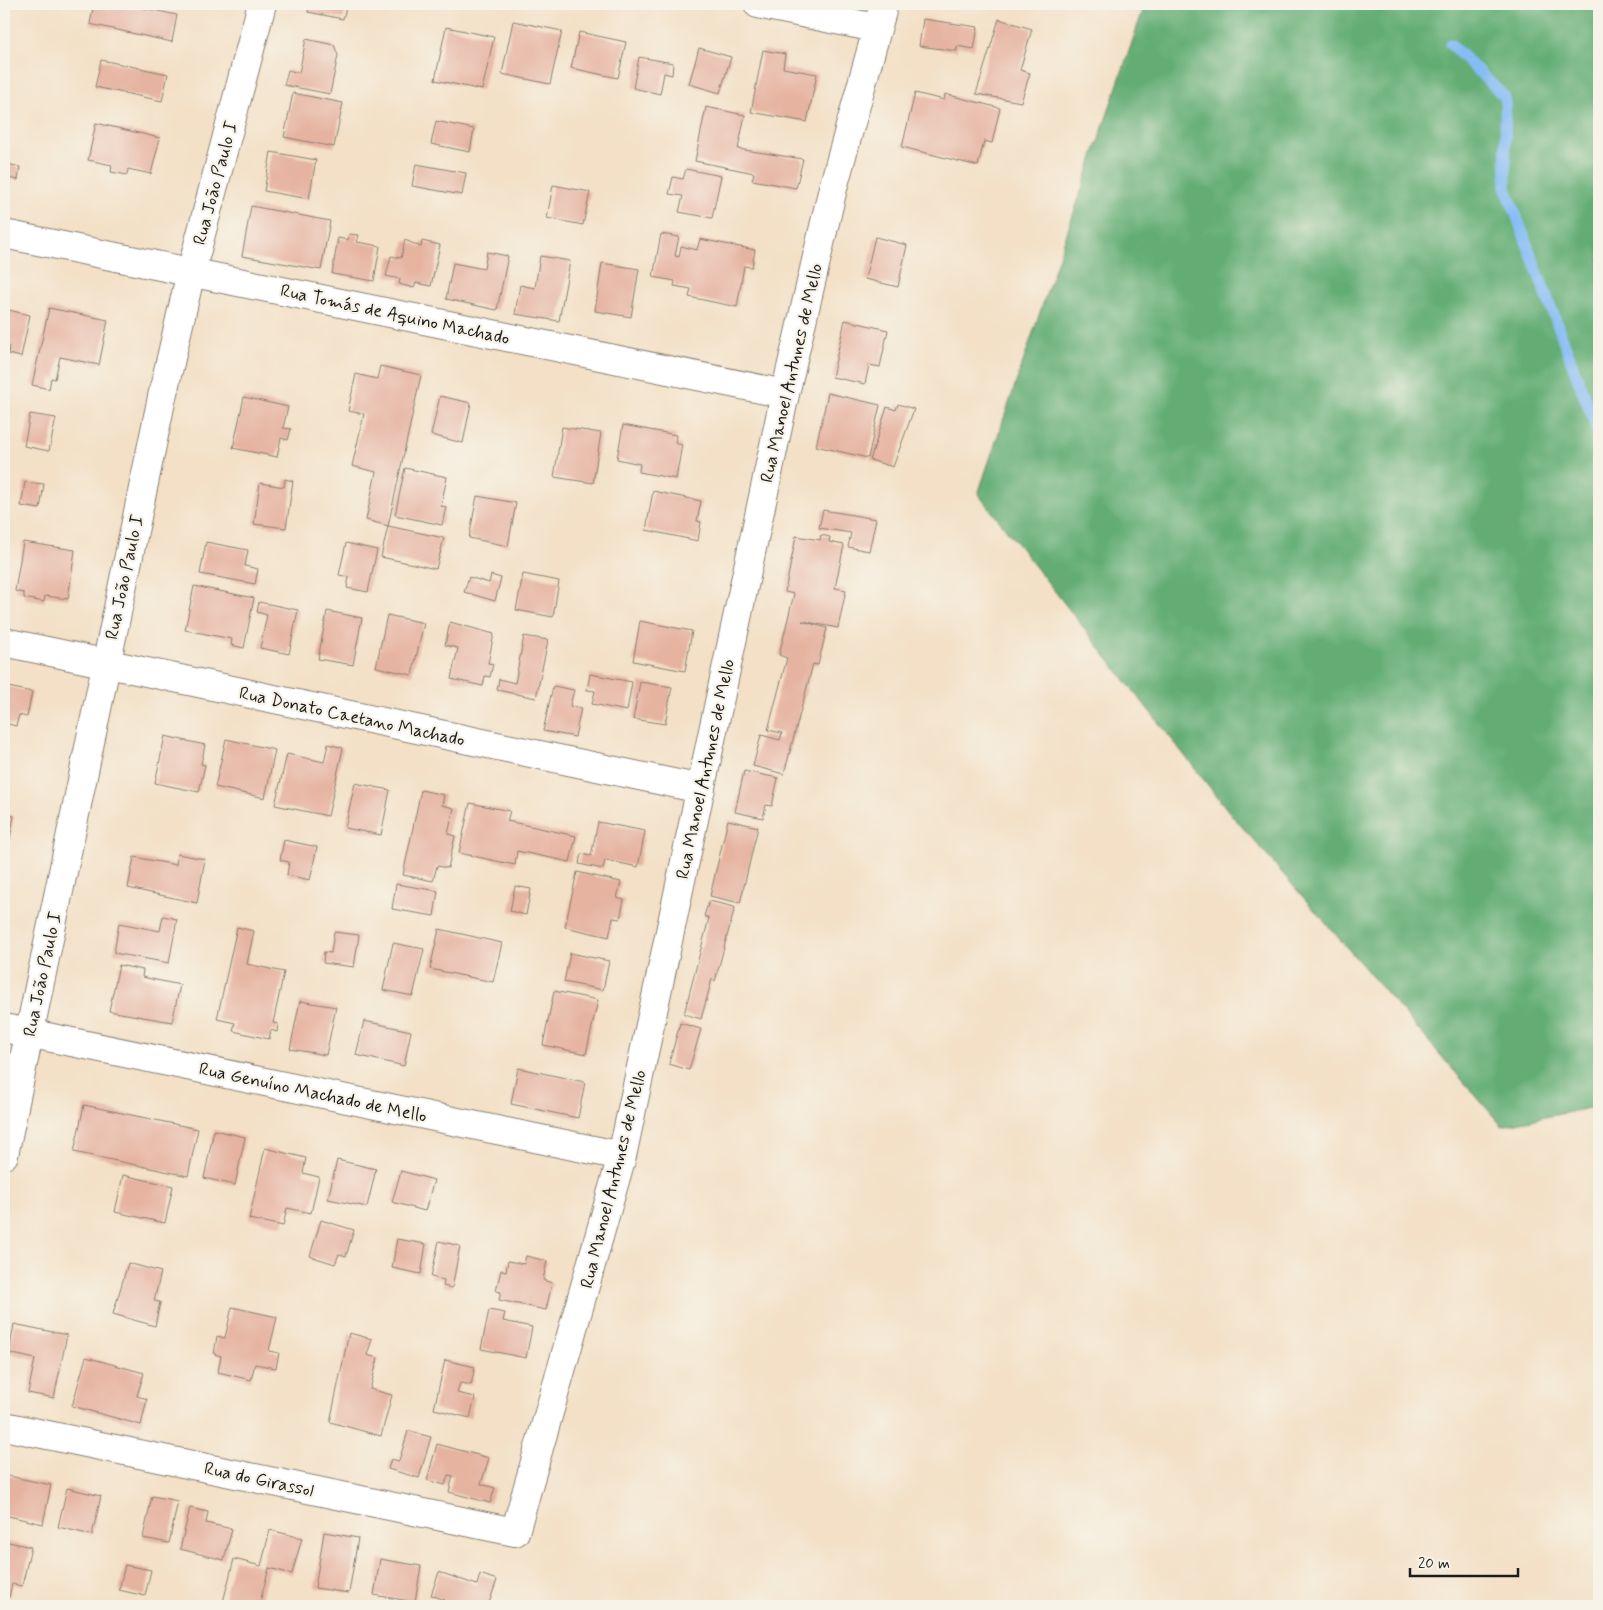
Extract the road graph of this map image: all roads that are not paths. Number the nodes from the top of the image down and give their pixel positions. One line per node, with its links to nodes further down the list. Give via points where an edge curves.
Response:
1 (262, 4): 5 (street, Rua João Paulo I)
2 (758, 4): 3 (street)
3 (880, 16): 6 (street, Rua Manoel Antunes de Mello, via 833,188)
4 (4, 234): 5 (street, Rua Tomás de Aquino Machado)
5 (191, 272): 6 (street, Rua Tomás de Aquino Machado); 8 (street, Rua João Paulo I)
6 (785, 394): 9 (street, Rua Manoel Antunes de Mello)
7 (4, 642): 8 (street, Rua Donato Caetano Machado)
8 (106, 664): 9 (street, Rua Donato Caetano Machado); 10 (street, Rua João Paulo I)
9 (701, 789): 12 (street, Rua Manoel Antunes de Mello)
10 (16, 1031): 11 (street, Rua João Paulo I); 12 (street, Rua Genuíno Machado de Mello)
11 (4, 1155)
12 (622, 1156): 14 (street, Rua Manoel Antunes de Mello)
13 (4, 1426): 14 (street, Rua do Girassol)
14 (515, 1532)

